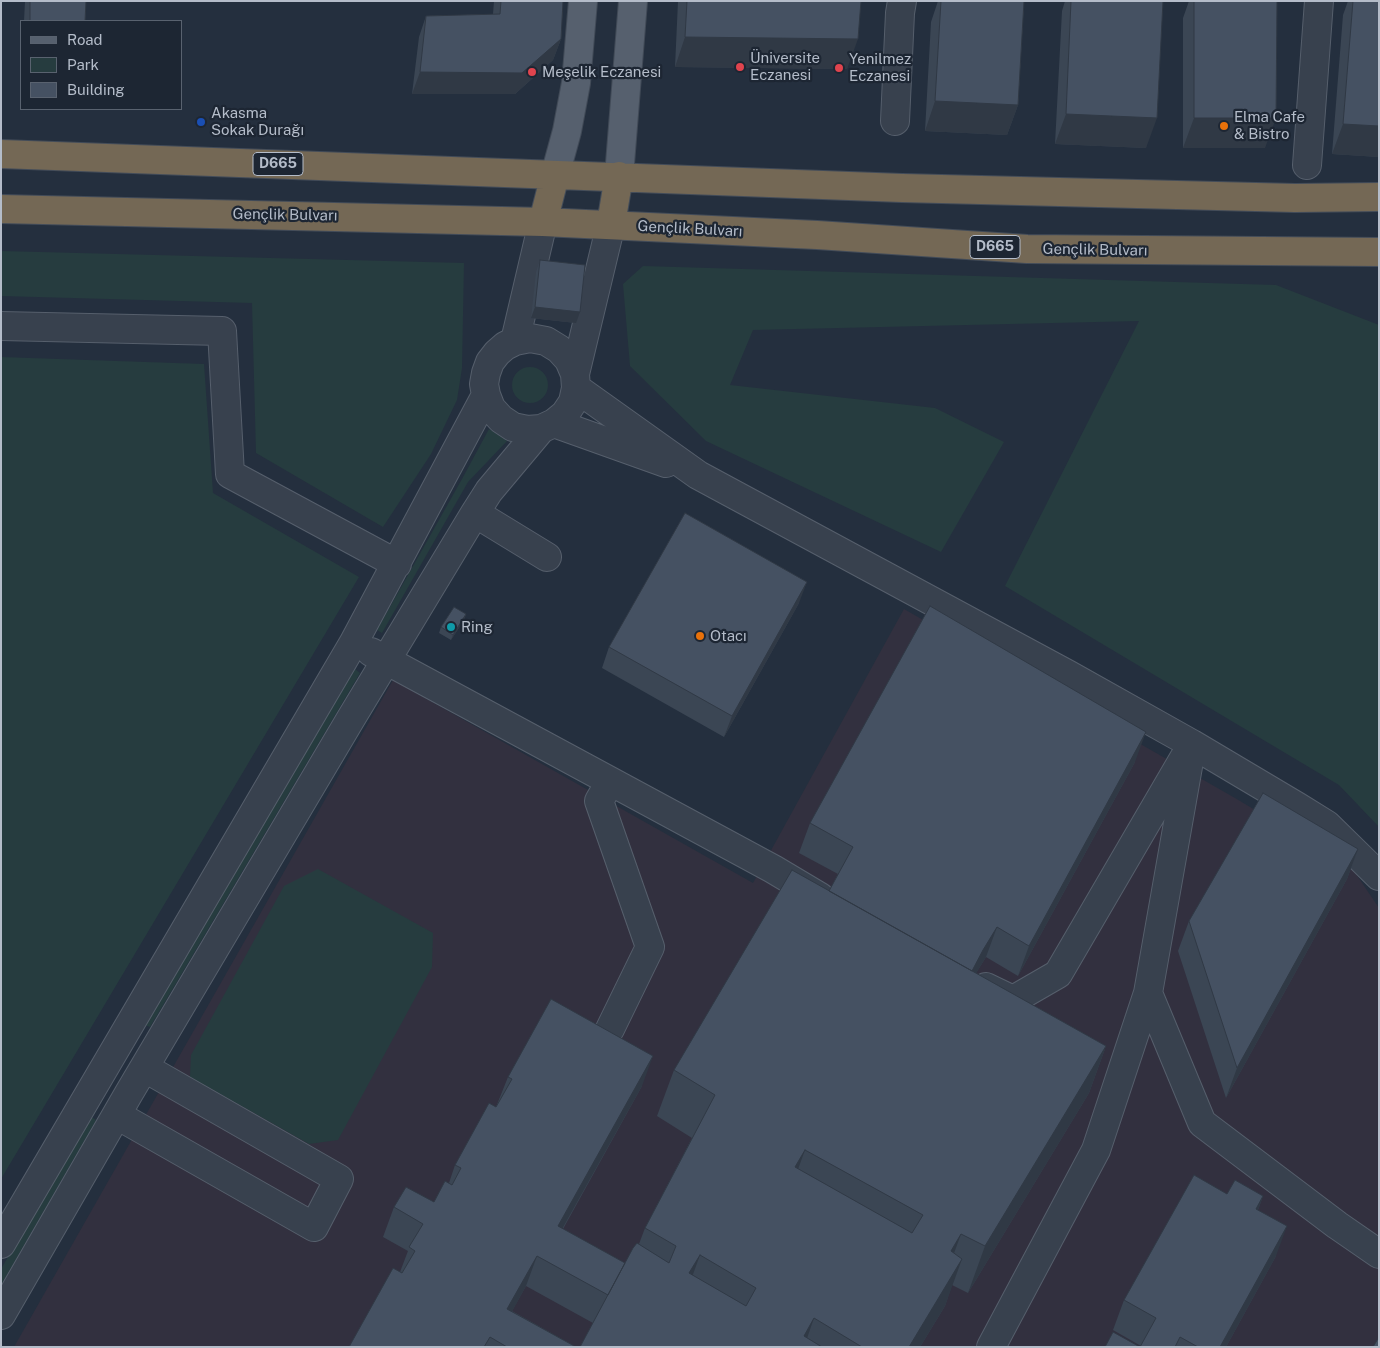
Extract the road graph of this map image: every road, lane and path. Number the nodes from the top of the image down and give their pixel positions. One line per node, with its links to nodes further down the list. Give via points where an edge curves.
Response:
1 (583, 1): 8 (main road, via 576,82)
2 (633, 1): 9 (main road)
3 (902, 1): 5 (street)
4 (1318, 1): 7 (street)
5 (895, 121)
6 (1, 154): 8 (highway, D665)
7 (1307, 165)
8 (555, 175): 9 (highway); 12 (highway)
9 (619, 176): 10 (highway, via 902,188 1295,198); 13 (highway)
10 (1379, 197)
11 (1, 209): 12 (highway, Gençlik Bulvarı / D665)
12 (543, 222): 13 (highway, Gençlik Bulvarı / D665); 16 (street)
13 (611, 224): 14 (highway, Gençlik Bulvarı / D665, via 1027,249); 17 (street)
14 (1379, 252)
15 (1, 326): 23 (street, via 222,331 230,474)
16 (515, 341): 17 (street, via 530,338 559,348 569,360); 18 (street, via 490,362 484,384)
17 (576, 381): 19 (street, via 573,402 565,414); 20 (street)
18 (486, 395): 19 (street, via 491,408 513,427 527,430); 23 (street)
19 (548, 426): 20 (street); 21 (street, via 489,491)
20 (698, 475): 26 (street)
21 (475, 513): 22 (street); 25 (street)
22 (547, 556)
23 (396, 564): 24 (street)
24 (354, 642): 25 (street); 34 (street)
25 (386, 660): 27 (street); 33 (street)
26 (1192, 744): 28 (street, via 1327,825); 30 (street, via 1058,974 1013,1000); 31 (street)
27 (610, 782): 29 (street); 32 (street, via 600,801 650,947)
28 (1379, 876)
29 (828, 902)
30 (972, 980)
31 (1148, 993): 37 (street, via 1202,1122); 39 (street, via 1096,1150)
32 (610, 1030)
33 (145, 1068): 35 (street); 35 (street, via 339,1179 314,1228)
34 (99, 1076): 35 (street); 36 (street)
35 (123, 1104): 38 (street)
36 (1, 1244)
37 (1379, 1254)
38 (1, 1315)
39 (991, 1347)

